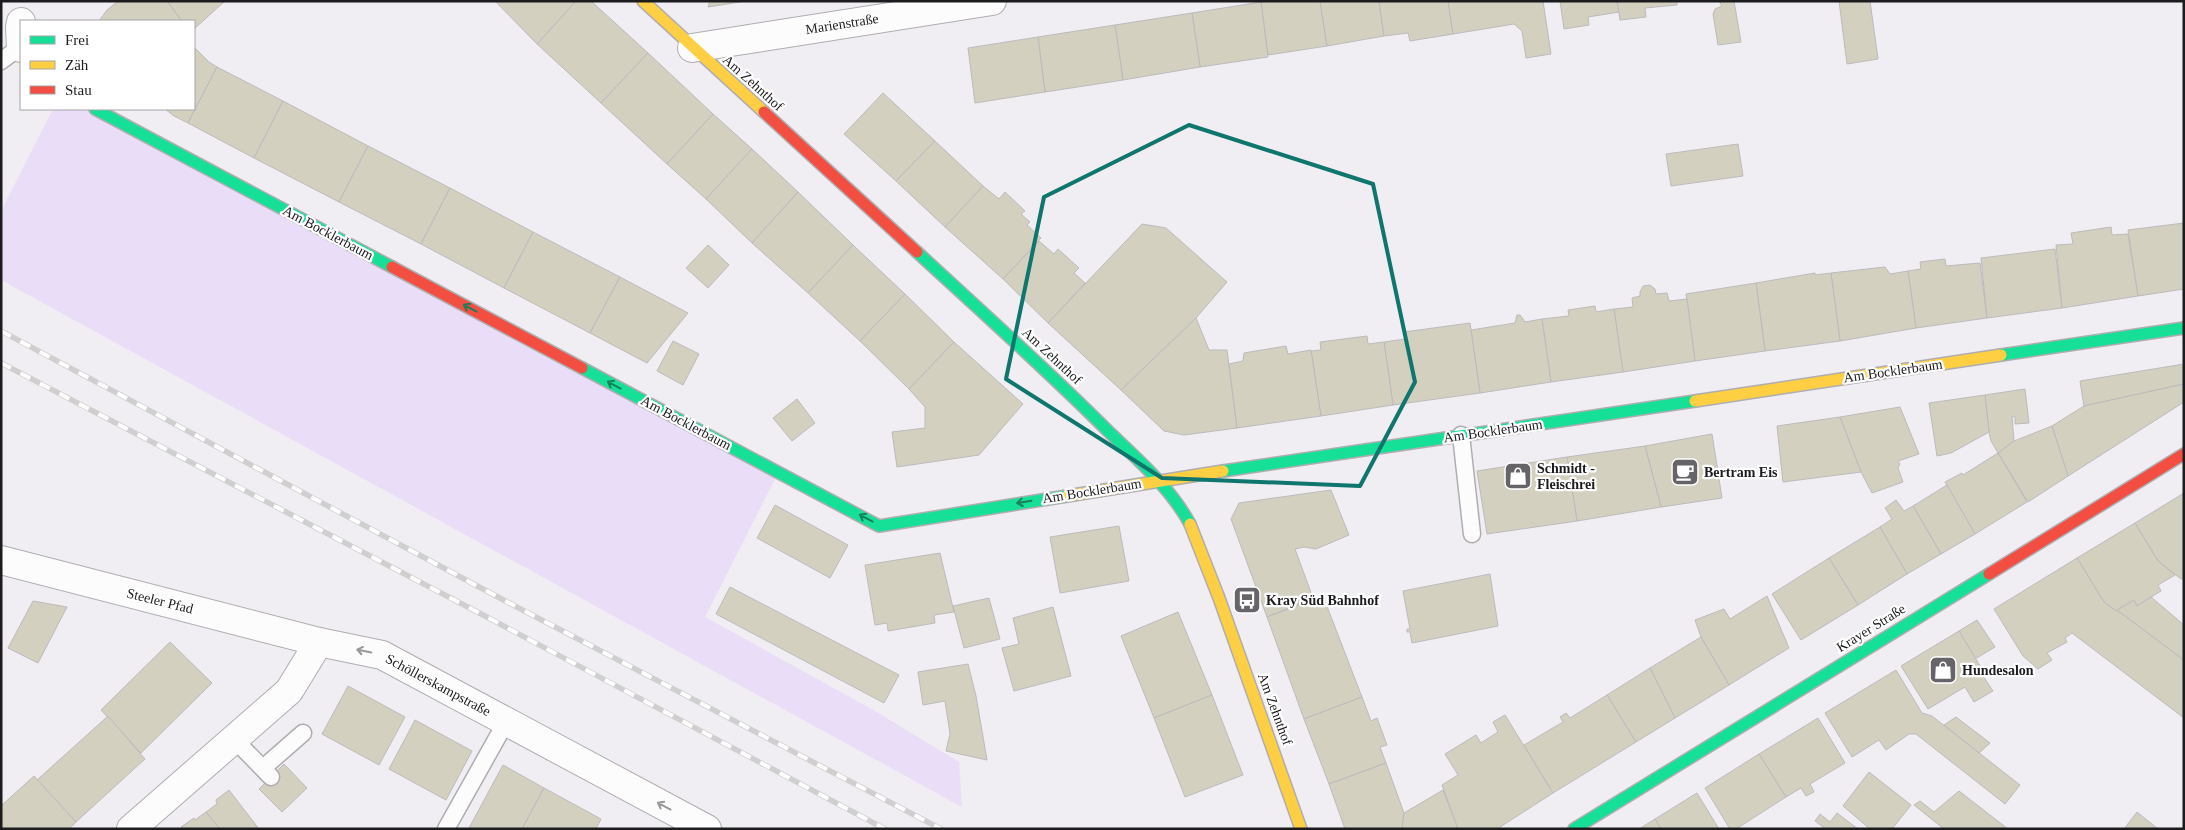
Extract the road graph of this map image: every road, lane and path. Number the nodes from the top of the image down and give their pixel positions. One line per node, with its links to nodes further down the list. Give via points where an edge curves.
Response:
1 (28, 1): 4 (street)
2 (643, 1): 5 (street, Am Zehnthof)
3 (992, 1): 5 (street, Marienstraße)
4 (23, 20)
5 (692, 48): 10 (street, Am Zehnthof, via 1060,384)
6 (97, 110): 10 (street, Am Bocklerbaum, one-way to 6, via 879,526)
7 (2184, 328): 8 (street, Am Bocklerbaum)
8 (1461, 436): 10 (street, Am Bocklerbaum); 11 (lane)
9 (2184, 454): 21 (street, Krayer Straße)
10 (1159, 480): 20 (street, Am Zehnthof, via 1180,505 1194,531)
11 (1472, 534)
12 (1, 560): 13 (street, Steeler Pfad)
13 (319, 642): 14 (street, Schöllerskampstraße, one-way to 13, via 382,655); 16 (street, via 289,691)
14 (506, 722): 17 (street, Schöllerskampstraße, one-way to 14); 19 (lane)
15 (303, 733): 16 (lane, via 267,772)
16 (234, 739): 18 (street)
17 (694, 826)
18 (131, 829)
19 (446, 829)
20 (1301, 829)
21 (1574, 829)

